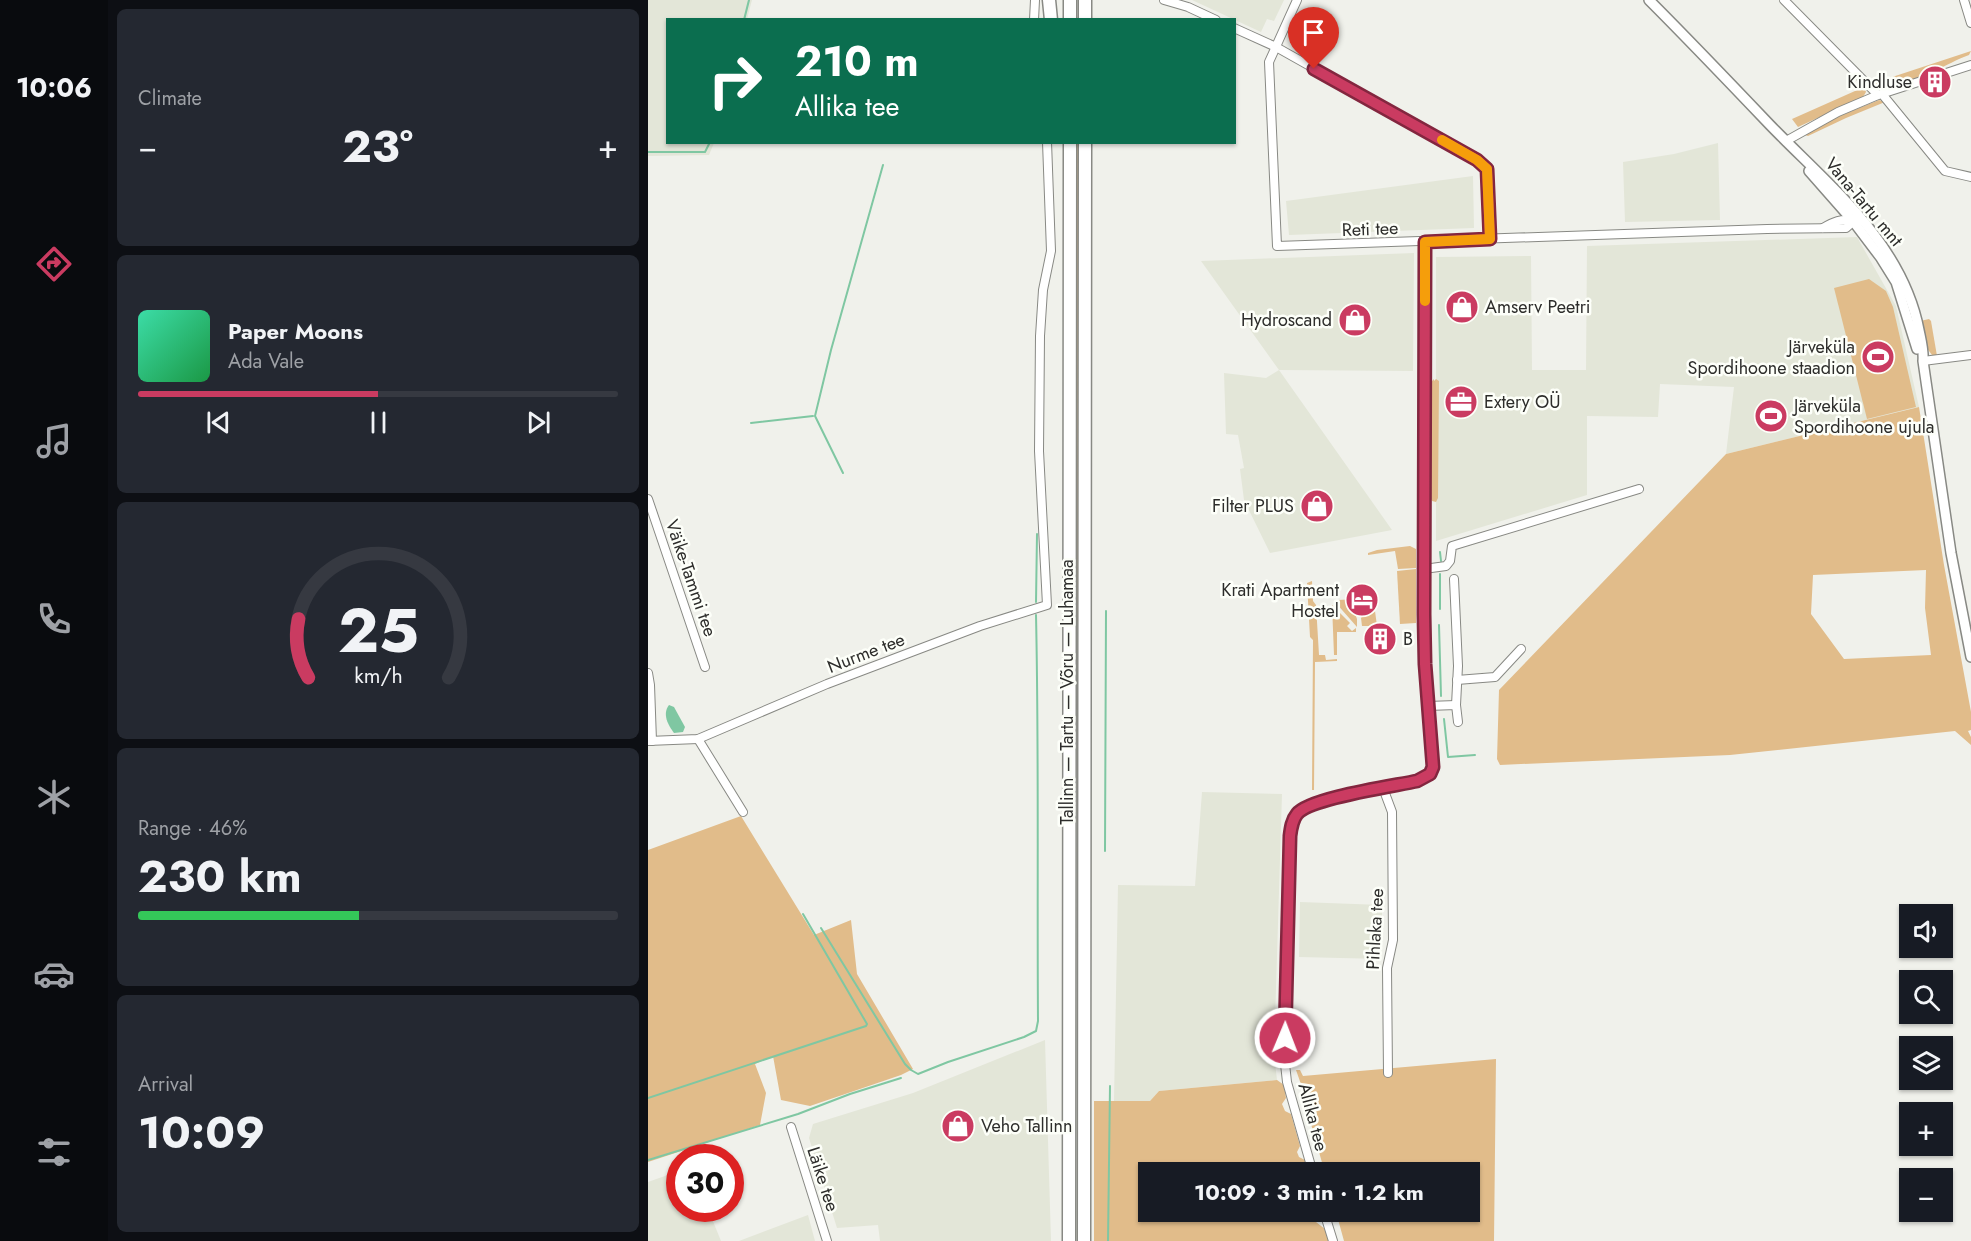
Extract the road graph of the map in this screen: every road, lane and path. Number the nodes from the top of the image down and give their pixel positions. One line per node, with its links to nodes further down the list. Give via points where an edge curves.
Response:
1 (1035, 0): 10 (street)
2 (1049, 0): 11 (highway)
3 (1070, 0): 12 (highway)
4 (1085, 0): 13 (highway)
5 (1164, 0): 14 (street)
6 (1297, 0): 17 (street, Reti tee)
7 (1650, 0): 20 (street, Vana-Tartu mnt)
8 (1784, 0): 19 (street)
9 (1964, 0): 15 (street)
10 (1034, 18)
11 (1051, 18)
12 (1070, 18)
13 (1085, 18)
14 (1212, 18)
15 (1971, 22)
16 (1236, 29): 17 (street)
17 (1276, 47): 28 (street, via 1477,160 1487,169); 29 (street, Reti tee, via 1269,62 1277,246)
18 (1971, 65): 19 (street)
19 (1880, 94): 20 (street); 25 (street, via 1945,171)
20 (1786, 141): 27 (street, Vana-Tartu mnt, via 1837,190)
21 (1047, 144): 44 (street, Nurme tee, via 1051,251 1040,336 1039,451 1047,605 827,684)
22 (1063, 144): 26 (highway, via 1064,179)
23 (1070, 144): 26 (highway, Tallinn — Tartu — Võru — Luhamaa)
24 (1085, 144): 54 (highway, Tallinn — Tartu — Võru — Luhamaa)
25 (1971, 177)
26 (1070, 199): 53 (highway, Tallinn — Tartu — Võru — Luhamaa)
27 (1856, 219): 28 (street, Reti tee, via 1846,228 1830,229); 31 (street, Vana-Tartu mnt, via 1892,260 1901,278 1917,321)
28 (1490, 239): 29 (street, Reti tee)
29 (1425, 242): 34 (street)
30 (1971, 355): 31 (street)
31 (1923, 361): 37 (street, Vana-Tartu mnt)
32 (1638, 489): 34 (street, via 1452,546 1446,566)
33 (648, 499): 38 (street, Väike-Tammi tee)
34 (1424, 569): 42 (street)
35 (1454, 579): 40 (street)
36 (1521, 649): 40 (street, via 1495,677)
37 (1971, 657)
38 (705, 667)
39 (648, 674): 45 (street)
40 (1457, 680): 41 (street)
41 (1456, 705): 42 (street); 43 (street)
42 (1428, 706): 46 (street, Allika tee, via 1433,758 1430,774)
43 (1458, 722)
44 (698, 739): 45 (street); 47 (street)
45 (650, 741)
46 (1383, 788): 48 (street, Pihlaka tee, via 1392,812); 50 (street, Allika tee, via 1314,802 1297,814 1291,828 1285,1070)
47 (743, 812)
48 (1388, 1073)
49 (791, 1127): 52 (street, Läike tee)
50 (1310, 1162)
51 (1327, 1222): 55 (street)
52 (827, 1241)
53 (1069, 1241)
54 (1084, 1241)
55 (1333, 1241)

